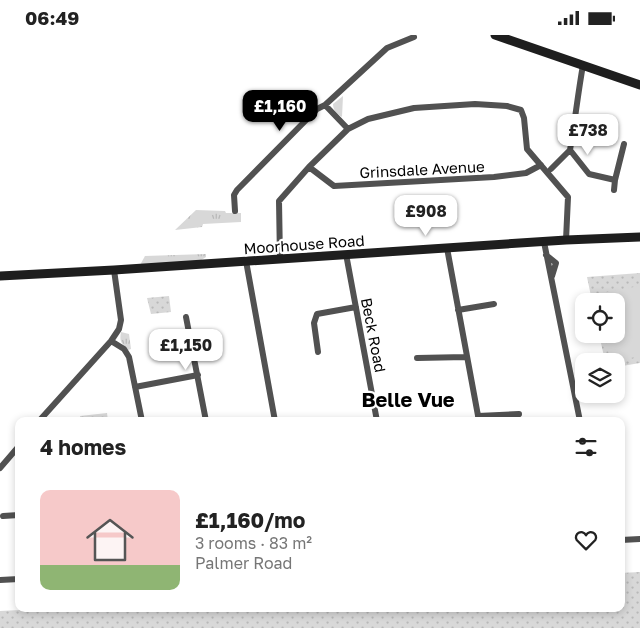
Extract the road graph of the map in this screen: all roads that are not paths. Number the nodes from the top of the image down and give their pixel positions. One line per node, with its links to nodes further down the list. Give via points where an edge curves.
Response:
1 (495, 35): 3 (main road)
2 (414, 37): 5 (street, via 387,48)
3 (583, 65): 4 (main road); 8 (street)
4 (640, 85)
5 (326, 105): 6 (street); 14 (street, via 317,109 237,190 234,195)
6 (348, 129): 9 (street, via 368,119 414,108 475,104 507,106 521,110 527,149); 10 (street)
7 (624, 144): 12 (street)
8 (570, 150): 11 (street); 12 (street, via 589,175)
9 (541, 165): 10 (street, Grinsdale Avenue, via 526,173 494,177 334,186); 16 (street, via 568,197)
10 (309, 167): 20 (street, via 278,201)
11 (551, 169)
12 (615, 180): 13 (street)
13 (614, 190)
14 (235, 211)
15 (640, 237): 16 (main road, Moorhouse Road)
16 (566, 240): 17 (main road, Moorhouse Road)
17 (544, 242): 18 (main road, Moorhouse Road); 42 (street, via 546,255 556,263 551,277)
18 (447, 248): 19 (main road, Moorhouse Road); 26 (street)
19 (346, 254): 20 (main road, Moorhouse Road); 25 (street, Beck Road)
20 (280, 259): 21 (main road, Moorhouse Road)
21 (246, 261): 22 (main road, Moorhouse Road); 38 (street)
22 (114, 270): 23 (main road, Moorhouse Road); 28 (street, via 121,320)
23 (0, 277)
24 (494, 304): 26 (street)
25 (356, 307): 29 (street, via 317,314 314,323); 39 (street, Beck Road)
26 (458, 310): 30 (street)
27 (186, 317): 32 (street)
28 (111, 341): 33 (street, via 124,349 129,357); 35 (street)
29 (318, 352)
30 (466, 357): 31 (street); 40 (street)
31 (417, 358)
32 (198, 375): 33 (street); 37 (street)
33 (135, 387): 36 (street)
34 (520, 414): 41 (street)
35 (43, 417)
36 (141, 417)
37 (205, 417)
38 (274, 417)
39 (376, 417)
40 (478, 417)
41 (495, 417)
42 (579, 417)
43 (15, 450): 44 (street)
44 (0, 468)
45 (15, 515): 46 (street)
46 (3, 516)
47 (640, 539): 48 (street)
48 (625, 540)
49 (15, 579): 50 (street)
50 (0, 580)

